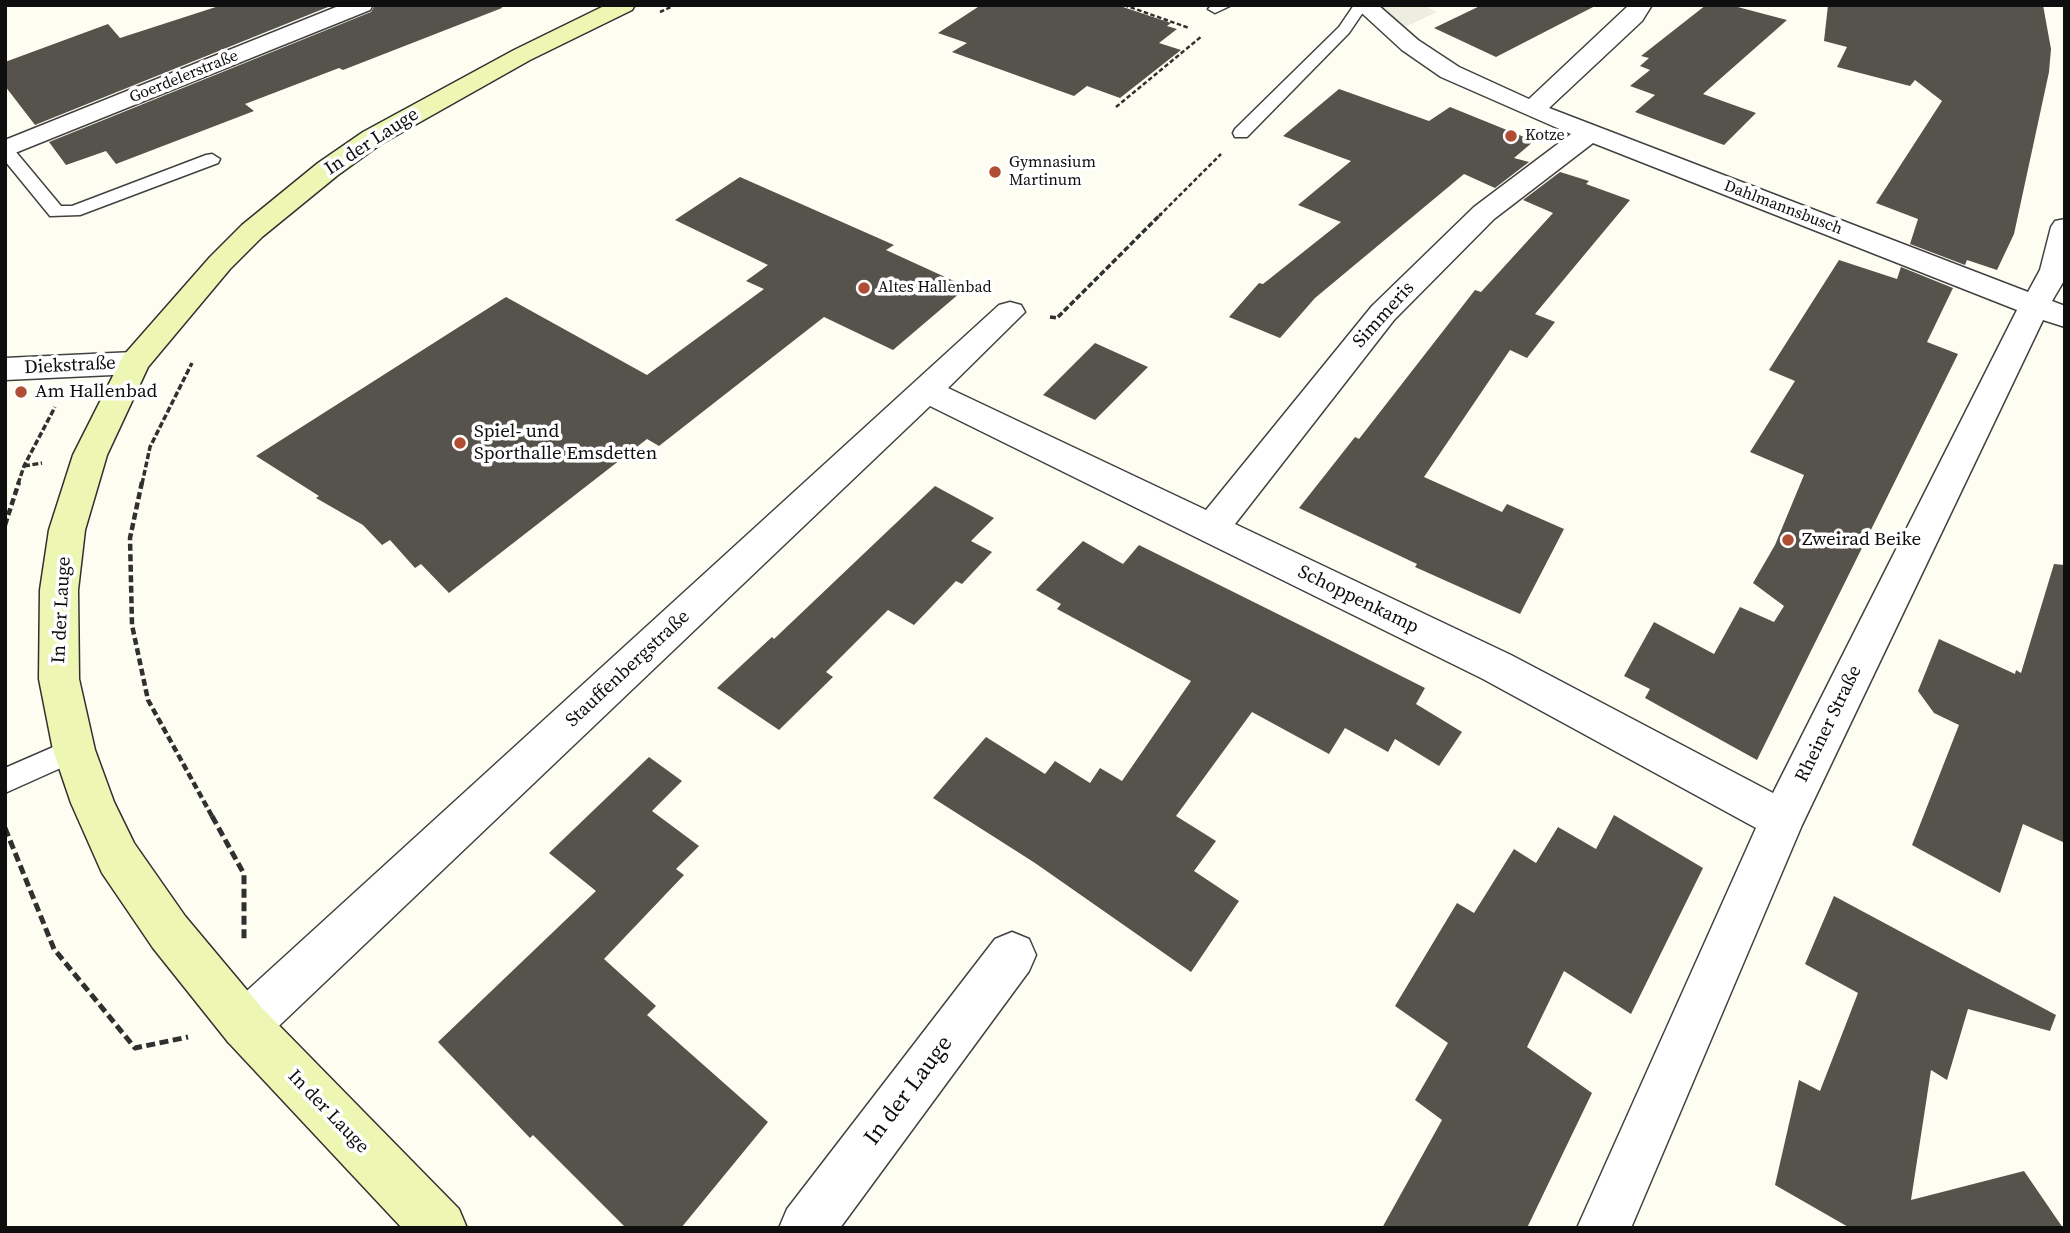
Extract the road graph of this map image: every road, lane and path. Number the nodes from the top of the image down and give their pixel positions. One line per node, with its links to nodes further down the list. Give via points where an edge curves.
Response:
1 (362, 5): 12 (street, Goerdelerstraße)
2 (624, 5): 18 (street, In der Lauge, via 424,107 328,169 220,263)
3 (675, 5): 7 (path)
4 (1124, 5): 8 (path, via 1206,33)
5 (1363, 5): 9 (street, via 1450,72); 10 (lane)
6 (1641, 5): 9 (street)
7 (658, 13)
8 (1116, 107)
9 (1532, 110): 11 (street, Dahlmannsbusch)
10 (1241, 133): 16 (path, via 1058,318)
11 (1590, 133): 15 (street, Dahlmannsbusch); 21 (street, Simmeris, via 1484,214 1382,313)
12 (5, 149): 13 (lane, via 56,212 74,211)
13 (212, 159)
14 (2065, 227): 15 (street, Rheiner Straße)
15 (2050, 311): 24 (street, Rheiner Straße)
16 (1010, 312): 20 (street, Stauffenbergstraße)
17 (193, 361): 26 (path, via 150,447 130,538 132,625 148,700 244,874)
18 (134, 363): 19 (street, Diekstraße); 22 (street, In der Lauge, via 90,456 68,530 59,590 59,679)
19 (5, 369)
20 (928, 391): 21 (street, Schoppenkamp); 28 (street, Stauffenbergstraße)
21 (1211, 529): 24 (street, Schoppenkamp, via 1497,667)
22 (74, 750): 23 (lane); 28 (street, In der Lauge, via 118,858 169,932)
23 (5, 781)
24 (1782, 820): 31 (street, Rheiner Straße)
25 (5, 828): 28 (path, via 54,949 135,1048)
26 (244, 943)
27 (1012, 955): 30 (street, In der Lauge)
28 (245, 1025): 29 (street, In der Lauge)
29 (440, 1228)
30 (806, 1228)
31 (1604, 1228)

